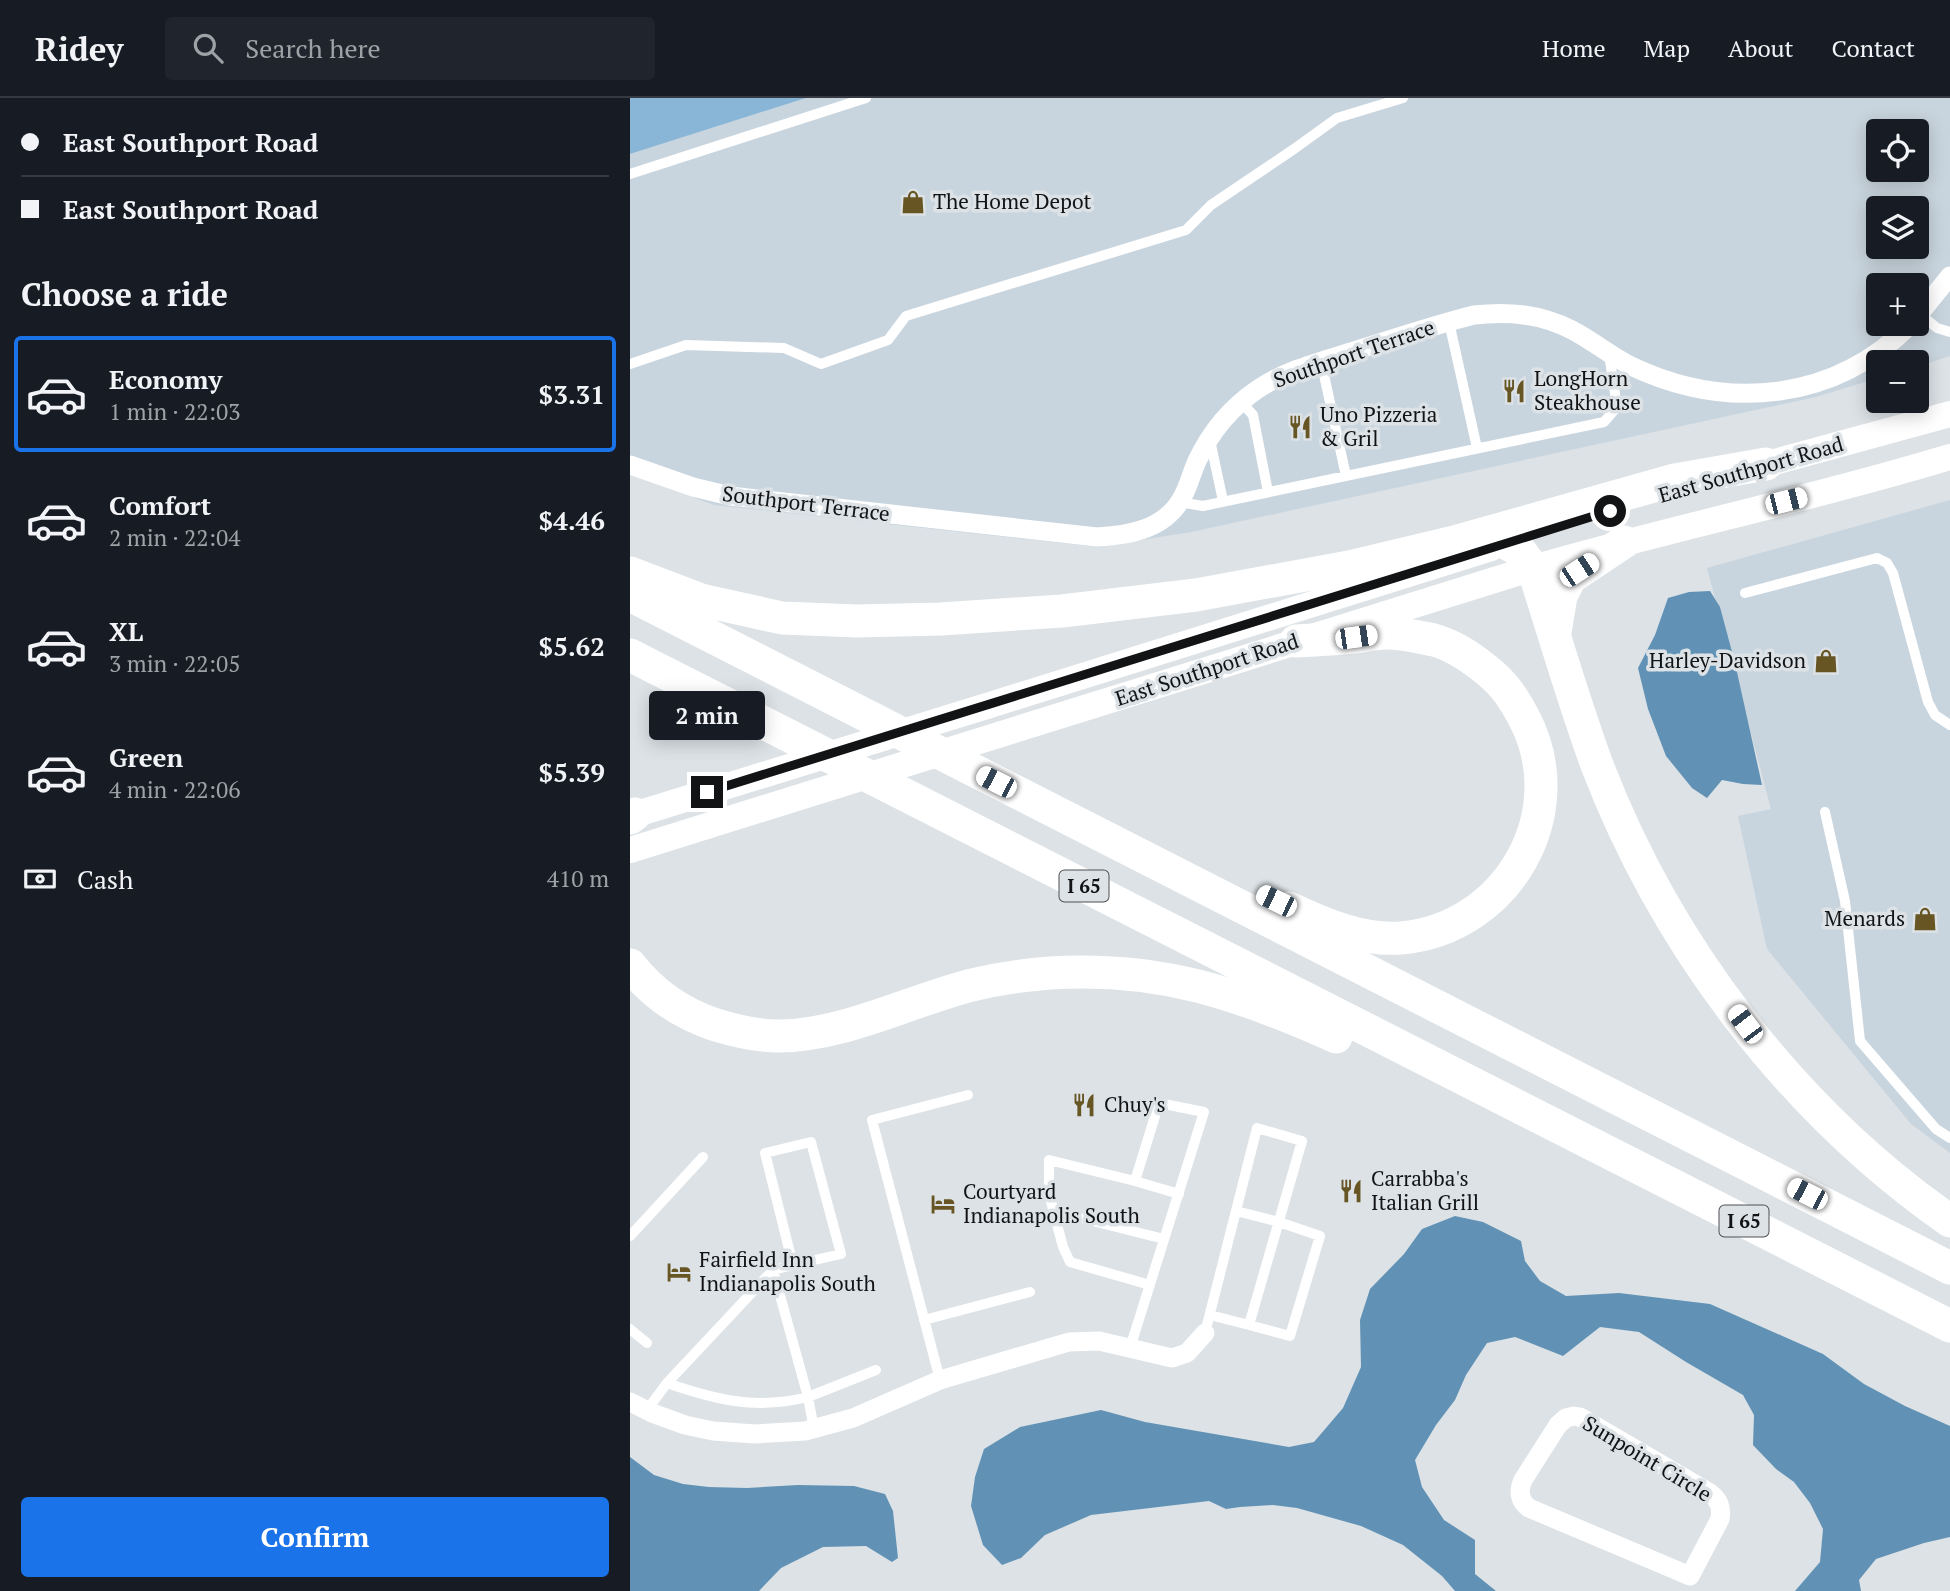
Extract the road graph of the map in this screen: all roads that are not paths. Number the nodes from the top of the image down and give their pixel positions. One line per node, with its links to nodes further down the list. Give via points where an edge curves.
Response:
1 (866, 98): 3 (lane)
2 (1403, 98): 12 (lane, via 1336,118 1211,205 1186,230 906,316 888,340 821,364 784,348 686,345)
3 (630, 174)
4 (1950, 276): 5 (street, Southport Terrace)
5 (1929, 303)
6 (1449, 322): 10 (street, Southport Terrace, via 1499,312 1532,315 1574,331); 11 (street, Southport Terrace); 16 (lane)
7 (1929, 325): 8 (lane)
8 (1950, 332)
9 (1898, 336): 10 (street, Southport Terrace, via 1857,366 1780,392 1728,393 1677,384)
10 (1609, 354): 16 (lane, via 1617,407 1604,422)
11 (1321, 361): 13 (street, Southport Terrace, via 1278,377); 20 (lane)
12 (630, 363)
13 (1241, 402): 15 (street, Southport Terrace); 21 (lane, via 1253,415)
14 (1950, 414): 18 (main road, East Southport Road)
15 (1209, 438): 22 (lane); 23 (street, Southport Terrace)
16 (1477, 448): 20 (lane)
17 (1950, 457): 24 (main road, East Southport Road)
18 (1766, 464): 25 (main road, East Southport Road); 27 (highway, via 1675,480 1349,567 1196,595 1062,611 871,621 782,618 701,600)
19 (630, 465): 23 (street, Southport Terrace, via 730,496 1097,537 1147,529)
20 (1346, 475): 21 (lane)
21 (1268, 492): 22 (lane)
22 (1223, 501): 23 (lane, via 1203,506)
23 (1179, 502)
24 (1624, 542): 26 (main road, East Southport Road); 30 (highway, via 1570,578)
25 (1506, 543): 26 (highway, via 1520,551); 35 (main road, East Southport Road)
26 (1533, 568): 30 (highway); 31 (main road, East Southport Road)
27 (630, 573)
28 (1745, 593): 33 (lane, via 1877,558 1886,563 1893,573 1928,702)
29 (630, 595): 36 (highway, I 65)
30 (1554, 634): 47 (highway, via 1616,808 1664,904 1699,961 1755,1037 1811,1100 1863,1152)
31 (1296, 642): 36 (highway, via 1384,633 1437,641 1469,656 1502,682 1533,735 1541,799 1525,854 1495,896 1464,919 1416,936 1361,935 1320,923 1142,835); 37 (main road, East Southport Road)
32 (630, 655): 40 (highway, I 65)
33 (1950, 725)
34 (1825, 812): 41 (lane, via 1845,901 1860,1041 1936,1129)
35 (632, 816)
36 (1093, 832): 52 (highway, I 65)
37 (630, 850)
38 (630, 965): 40 (highway, via 641,979 688,1014 742,1033 778,1036 849,1024 973,985 1023,976 1099,971 1153,976 1251,1001)
39 (968, 1095): 56 (lane, via 873,1120)
40 (1539, 1117): 59 (highway, I 65)
41 (1950, 1138)
42 (703, 1157): 49 (lane)
43 (1135, 1181): 44 (lane); 44 (lane, via 1159,1103 1204,1112); 45 (lane, via 1049,1160)
44 (1179, 1194): 50 (lane)
45 (1054, 1211): 50 (lane); 54 (lane, via 1070,1262)
46 (1236, 1211): 48 (lane); 48 (lane, via 1257,1128 1302,1141); 57 (lane)
47 (1950, 1221)
48 (1279, 1222): 58 (lane); 58 (lane, via 1320,1236 1290,1336)
49 (630, 1236)
50 (1164, 1239): 54 (lane)
51 (793, 1265): 51 (lane, via 765,1153 811,1142 841,1254); 53 (lane)
52 (1950, 1268)
53 (773, 1270): 65 (lane); 66 (lane)
54 (1150, 1285): 62 (lane)
55 (1030, 1292): 56 (lane)
56 (925, 1320): 64 (lane)
57 (1207, 1324): 58 (lane); 62 (street, via 1186,1353 1172,1358)
58 (1249, 1325)
59 (1950, 1326)
60 (630, 1329): 61 (lane)
61 (648, 1343)
62 (1130, 1348): 64 (street, via 1099,1340 1069,1342)
63 (876, 1370): 66 (lane)
64 (940, 1380): 68 (street, via 853,1418)
65 (667, 1382): 66 (lane, via 730,1401 776,1403); 67 (lane)
66 (808, 1397): 68 (lane)
67 (638, 1406): 68 (street, via 713,1431 755,1434)
68 (814, 1429)
69 (1686, 1583): 69 (street, Sunpoint Circle, via 1720,1519 1718,1500 1580,1417 1563,1420 1521,1484 1520,1496 1526,1506)

